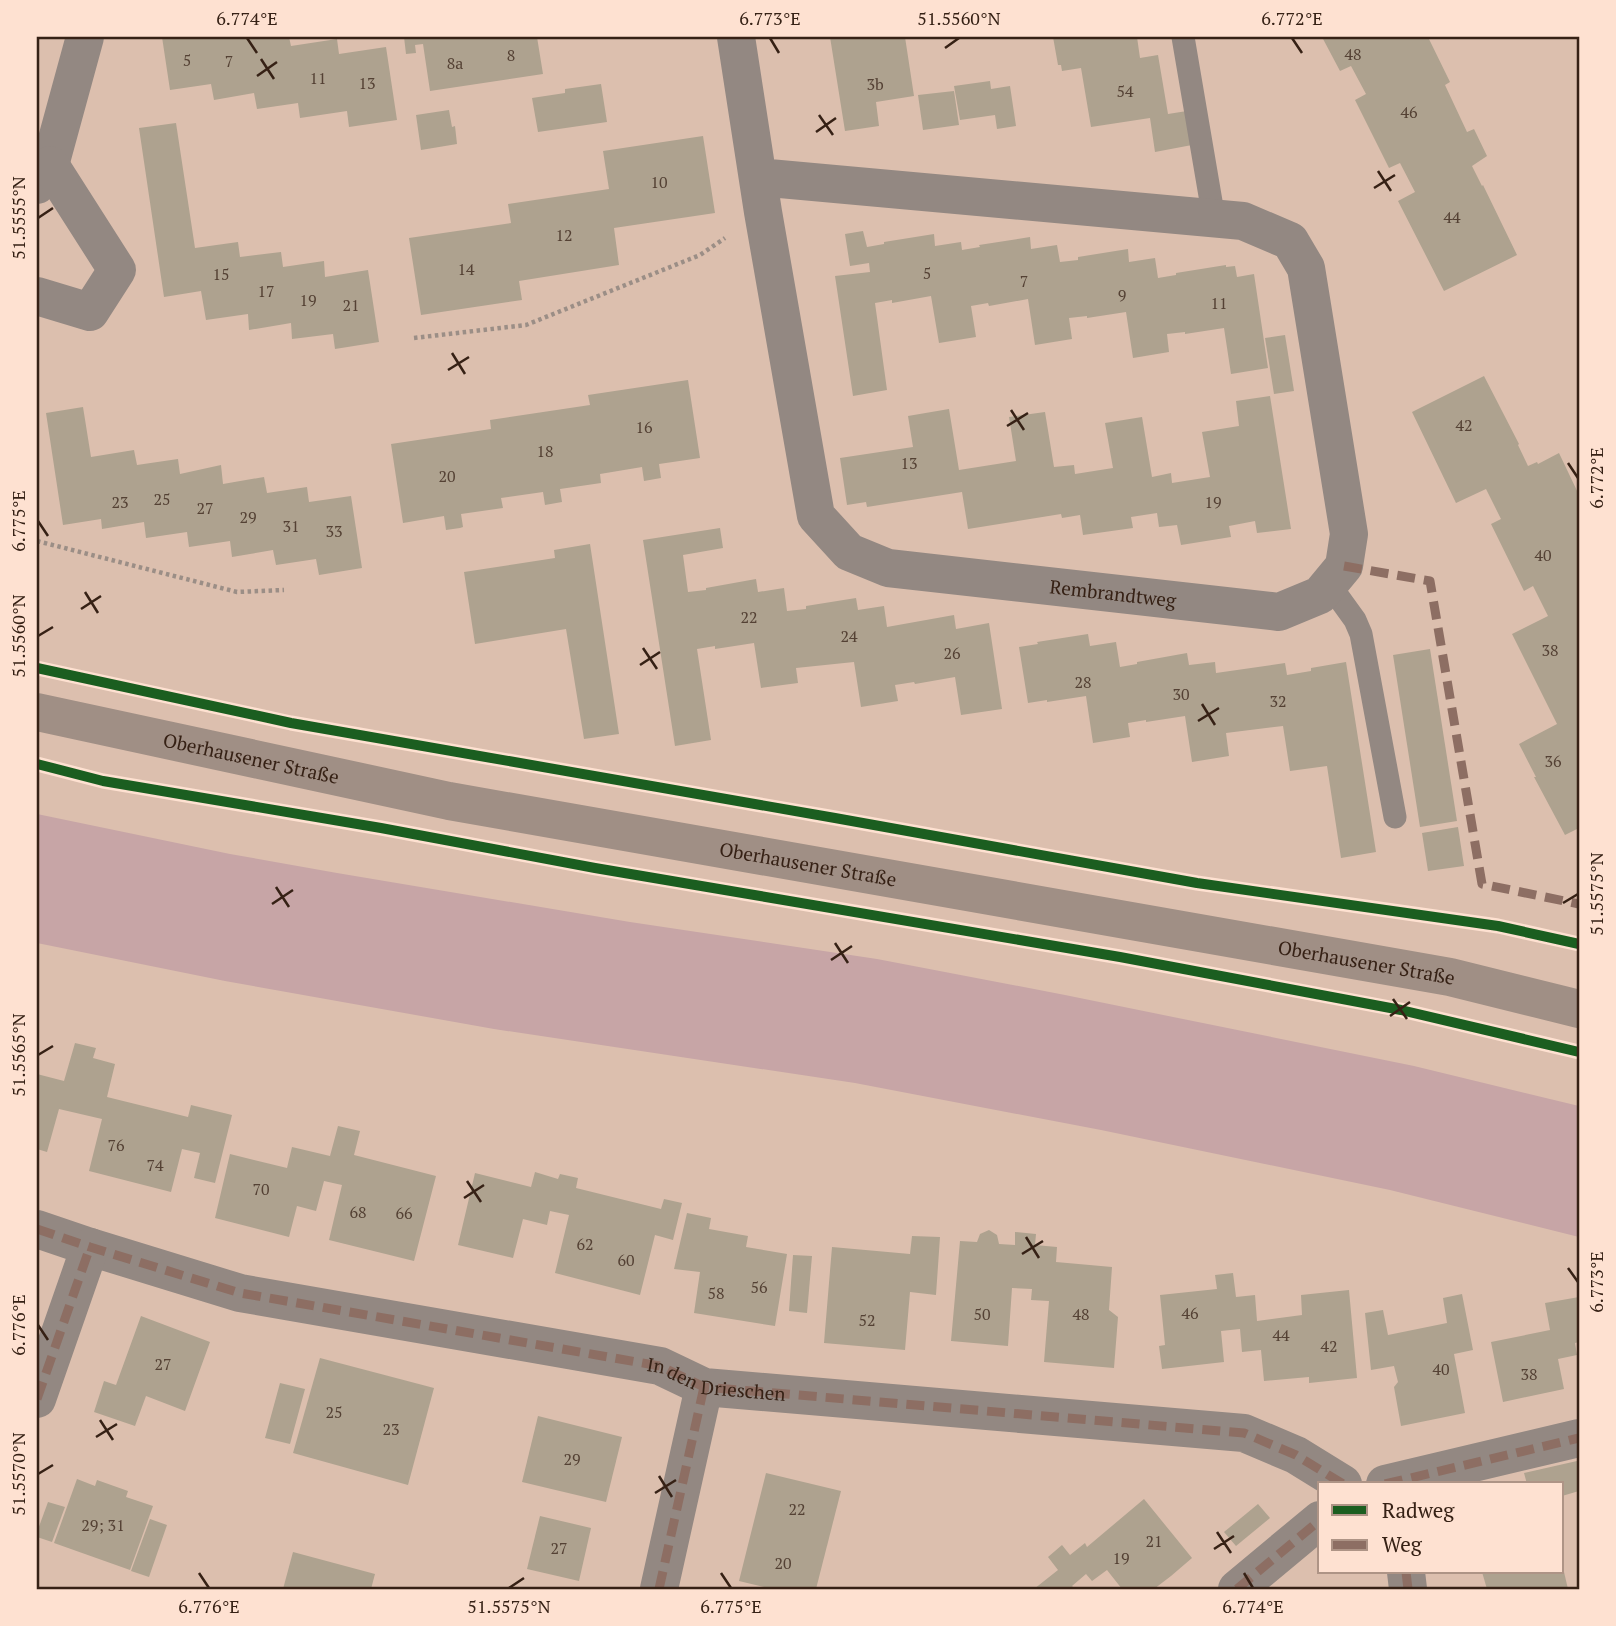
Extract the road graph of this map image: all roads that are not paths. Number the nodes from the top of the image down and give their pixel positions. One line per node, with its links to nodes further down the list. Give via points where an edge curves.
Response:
1 (85, 37): 4 (street)
2 (736, 37): 5 (street, Rembrandtweg)
3 (1183, 37): 6 (lane)
4 (44, 175): 7 (street, via 117,270 90,312)
5 (760, 194): 6 (street, Rembrandtweg); 8 (street, Rembrandtweg, via 817,516 849,552 888,568 1279,612 1320,595)
6 (1214, 219): 8 (street, Rembrandtweg, via 1243,222 1290,241 1306,268 1349,534 1344,566)
7 (37, 296)
8 (1329, 584): 10 (lane, via 1361,634)
9 (37, 712): 11 (main road, Oberhausener Straße, via 449,801 1450,977)
10 (1395, 817)
11 (1579, 1009)
12 (37, 1229): 13 (street, In den Drieschen)
13 (90, 1247): 14 (street, In den Drieschen, via 240,1293 660,1366); 15 (street)
14 (704, 1387): 17 (street, In den Drieschen, via 1244,1433 1296,1455); 20 (street)
15 (37, 1399)
16 (1579, 1438): 18 (street)
17 (1340, 1482)
18 (1393, 1482)
19 (1318, 1522): 21 (street)
20 (659, 1589)
21 (1237, 1589)

